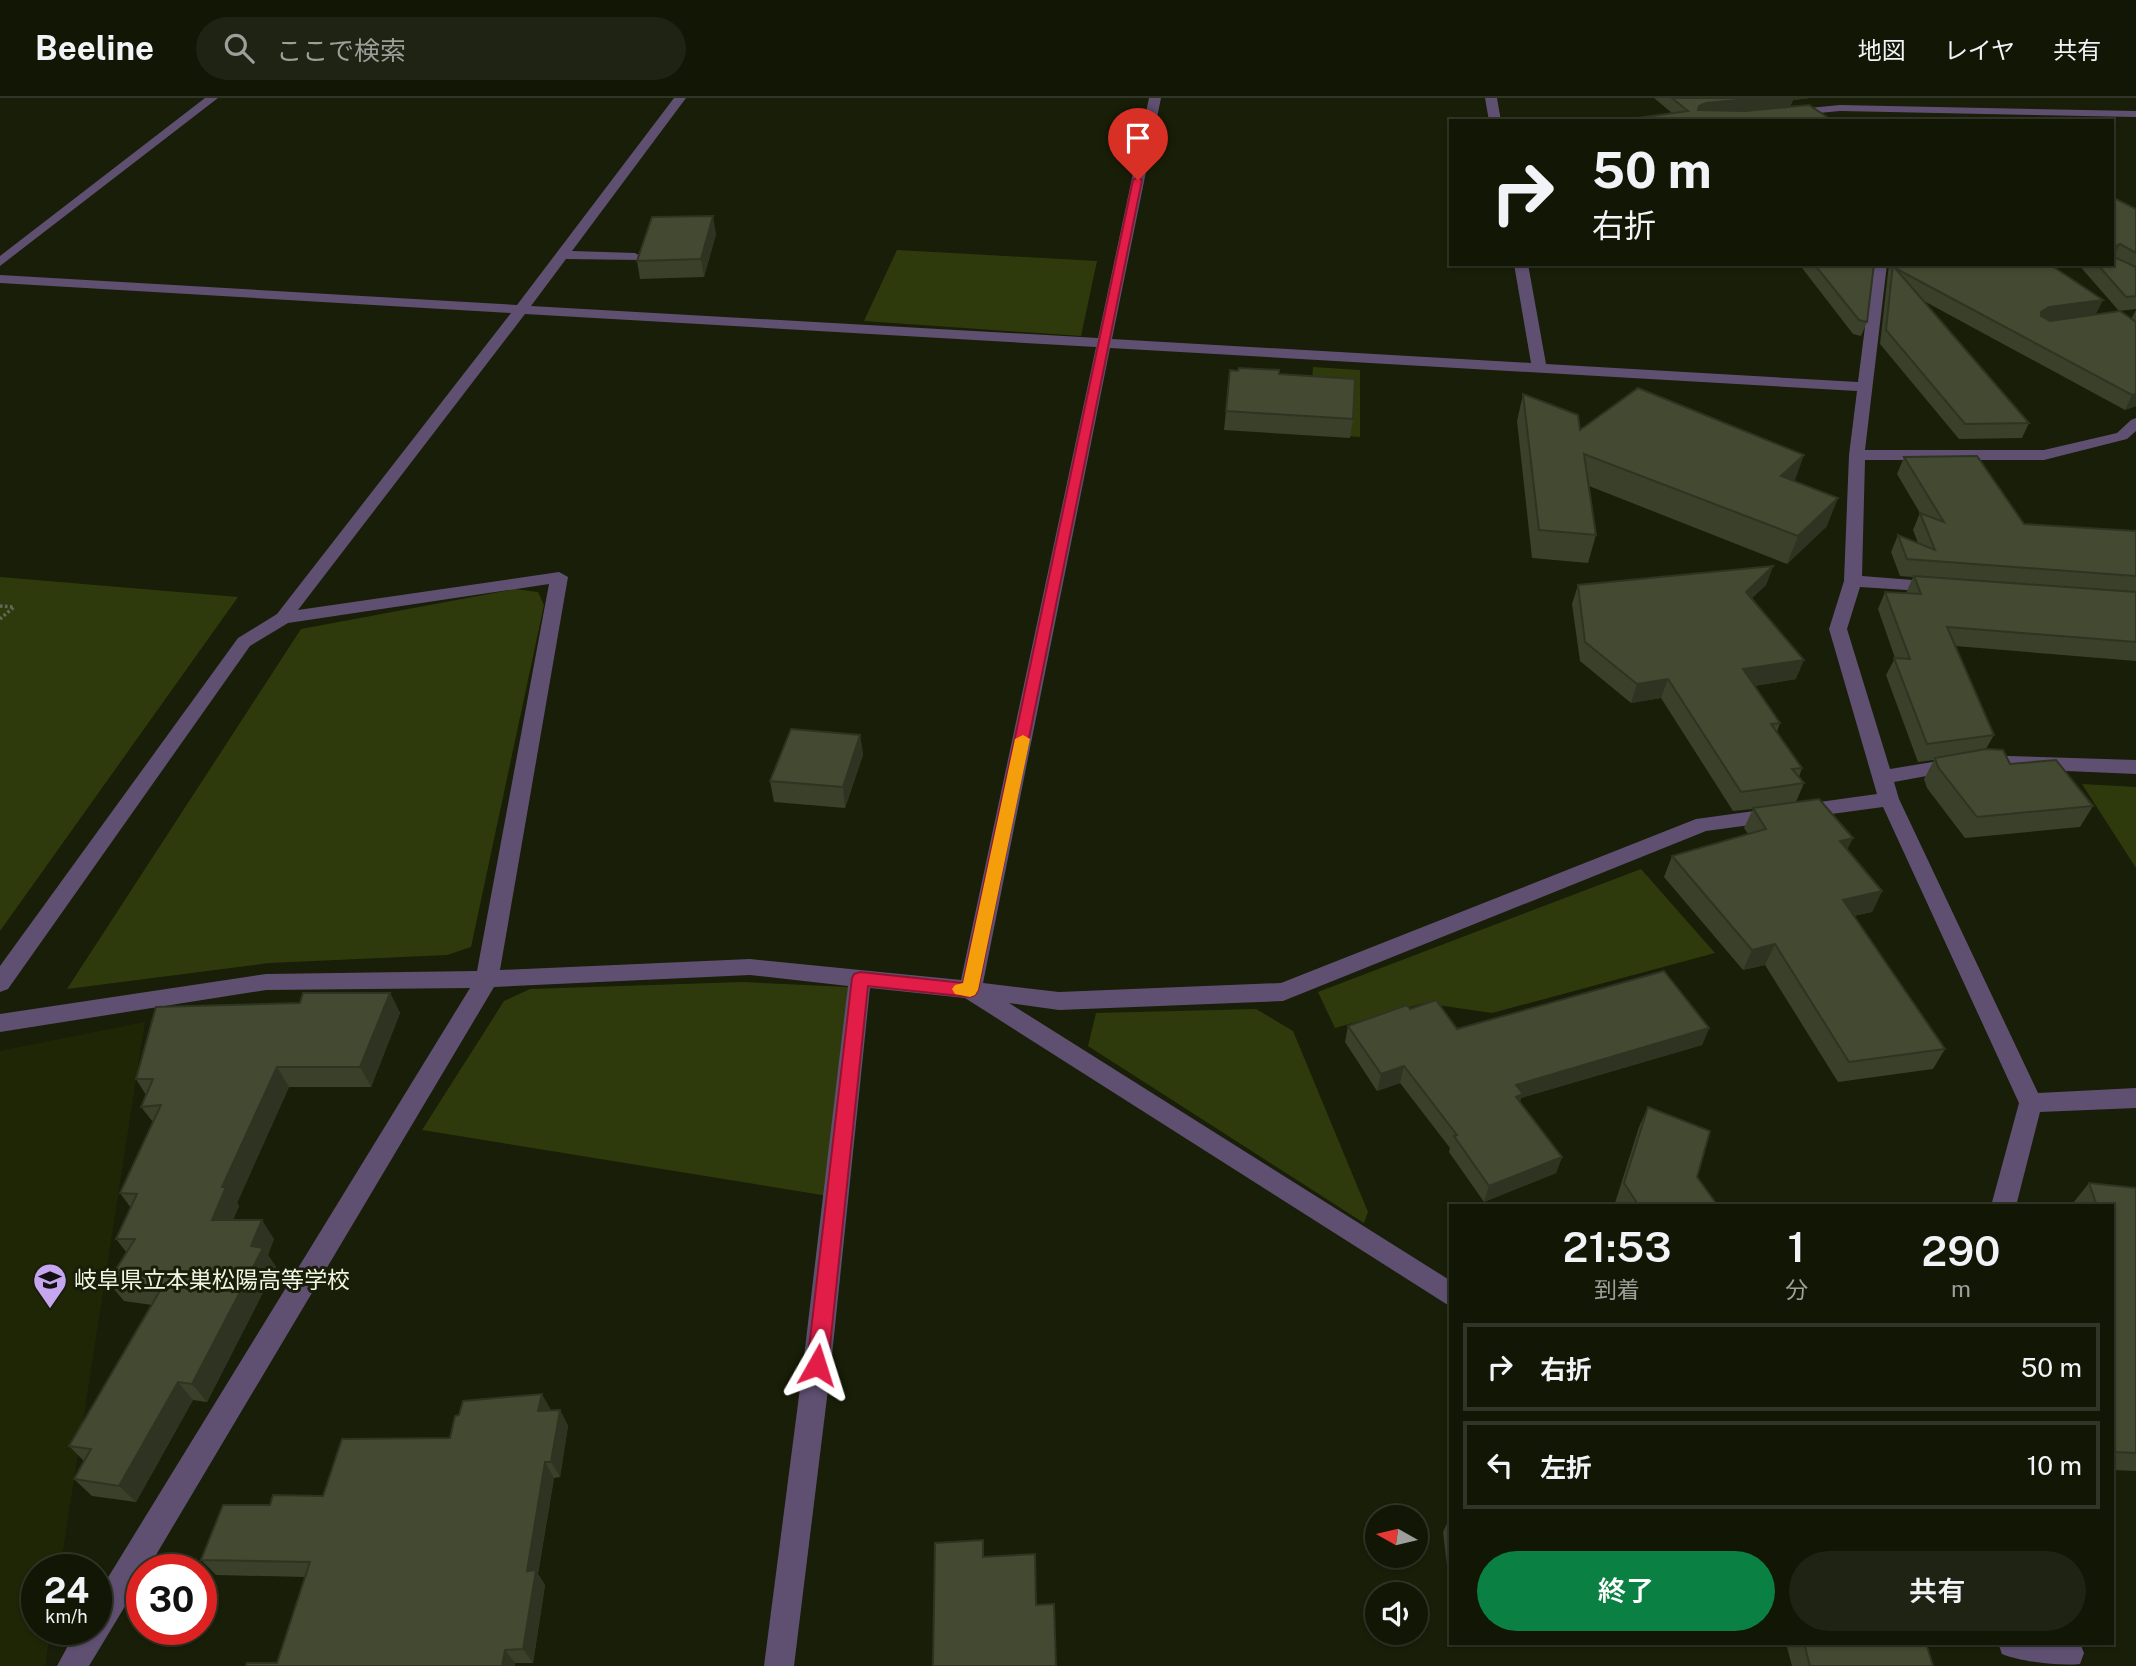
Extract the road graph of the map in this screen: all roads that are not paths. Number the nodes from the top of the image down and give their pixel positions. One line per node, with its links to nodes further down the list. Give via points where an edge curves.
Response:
1 (212, 98): 15 (street)
2 (680, 98): 13 (street)
3 (1155, 98): 20 (street)
4 (1491, 98): 11 (street)
5 (1839, 98): 7 (street)
6 (1957, 98): 8 (street)
7 (1857, 110): 8 (street); 9 (street); 12 (street)
8 (1965, 112): 10 (street)
9 (1772, 114)
10 (2136, 114)
11 (1495, 119)
12 (1868, 119)
13 (561, 255): 14 (street); 19 (street)
14 (635, 257)
15 (0, 262)
16 (1521, 266): 21 (street)
17 (1880, 266): 22 (street)
18 (0, 279): 19 (street)
19 (521, 309): 20 (street); 27 (street)
20 (1104, 343): 21 (street); 34 (street)
21 (1539, 368): 22 (street)
22 (1864, 387): 24 (street)
23 (2136, 423): 24 (street, via 2122,436 2045,454)
24 (1857, 455): 25 (street)
25 (1853, 580): 26 (street); 29 (street, via 1838,628)
26 (1961, 589)
27 (284, 618): 32 (street, via 559,577); 33 (street, via 244,642)
28 (2136, 767): 29 (street, via 1975,761)
29 (1882, 777): 30 (street)
30 (1889, 799): 34 (street, via 1703,824 1283,992 1059,1001); 37 (street)
31 (860, 978): 32 (street, via 750,967); 34 (street); 45 (street)
32 (486, 979): 35 (street, via 266,982); 40 (street)
33 (0, 983)
34 (970, 990): 39 (street)
35 (0, 1023)
36 (2136, 1098): 37 (street)
37 (2031, 1103): 38 (street)
38 (2004, 1204)
39 (1449, 1294)
40 (112, 1600)
41 (85, 1645): 44 (street)
42 (2023, 1645): 43 (street)
43 (2070, 1654)
44 (72, 1666)
45 (779, 1666)

